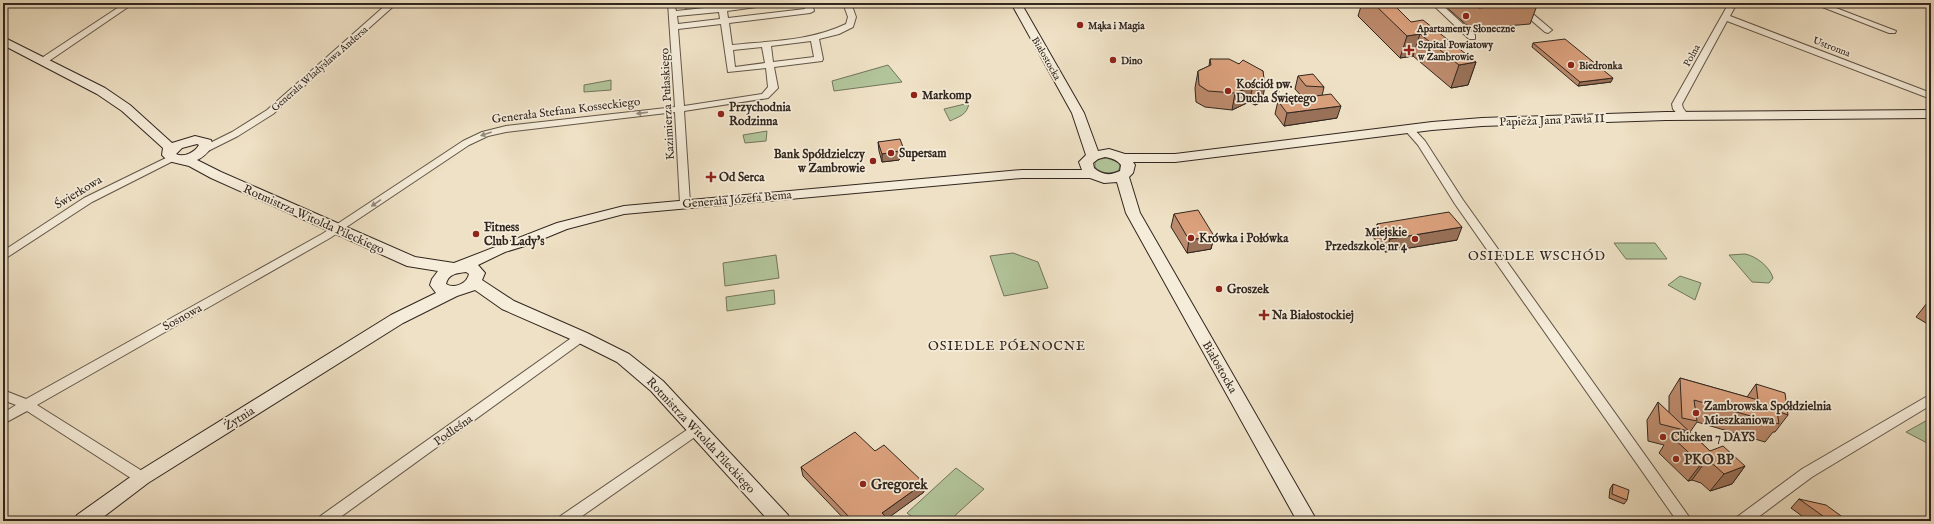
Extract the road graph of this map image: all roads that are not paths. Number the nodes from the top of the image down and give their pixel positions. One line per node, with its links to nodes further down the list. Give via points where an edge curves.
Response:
1 (130, 3): 24 (street)
2 (393, 3): 33 (street, Generała Władysława Andersa, via 270,112 242,129)
3 (771, 3): 12 (street)
4 (808, 3): 15 (street, via 810,11)
5 (847, 3): 20 (street, via 852,17 850,25)
6 (1016, 3): 28 (street, Białostocka)
7 (1436, 3): 19 (street)
8 (1515, 3): 17 (street)
9 (1733, 3): 14 (street, Polna)
10 (1816, 3): 18 (street)
11 (670, 4): 13 (street, Kazimierza Pułaskiego)
12 (723, 9): 13 (street); 15 (street)
13 (673, 14): 16 (street, Kazimierza Pułaskiego)
14 (1725, 16): 26 (street, Ustronna); 30 (street, Polna, via 1677,104)
15 (724, 21): 16 (street); 23 (street)
16 (675, 27): 27 (street, Kazimierza Pułaskiego)
17 (1548, 30)
18 (1892, 31)
19 (1472, 37)
20 (815, 38): 22 (street); 25 (street, via 820,59)
21 (3, 40): 24 (street)
22 (766, 43): 23 (street); 25 (street)
23 (728, 48): 25 (street, via 731,70)
24 (43, 61): 32 (street, via 101,91)
25 (769, 65): 27 (street, Generała Stefana Kosseckiego, via 773,88 765,96)
26 (1931, 96)
27 (681, 109): 38 (street, Kazimierza Pułaskiego); 40 (street, Generała Stefana Kosseckiego, one-way to 40, via 506,129 485,134 466,143)
28 (1078, 113): 35 (street, Białostocka, via 1104,147); 36 (street, Białostocka, via 1090,144)
29 (1931, 114): 30 (street, Papieża Jana Pawła II)
30 (1684, 116): 31 (street, Papieża Jana Pawła II, via 1482,122)
31 (1409, 129): 35 (street, Papieża Jana Pawła II); 62 (street, via 1422,143 1459,202)
32 (152, 130): 33 (street); 34 (street)
33 (199, 146): 34 (street, via 177,146); 37 (street)
34 (174, 156): 37 (street, Rotmistrza Witolda Pileckiego); 42 (street, Świerkowa, via 88,200)
35 (1121, 164): 36 (street, via 1105,153); 36 (street, via 1117,178); 39 (street, Białostocka)
36 (1093, 168): 38 (street, Generała Józefa Bema); 39 (street, Białostocka)
37 (216, 175): 40 (street, Rotmistrza Witolda Pileckiego)
38 (685, 203): 41 (street, Generała Józefa Bema, via 624,210 591,217)
39 (1133, 213): 61 (street, Białostocka)
40 (338, 229): 43 (street, Rotmistrza Witolda Pileckiego); 53 (street, Sosnowa)
41 (523, 242): 44 (street, Generała Józefa Bema); 45 (street, Żytnia)
42 (3, 256)
43 (412, 262): 44 (street, Rotmistrza Witolda Pileckiego); 46 (street, Rotmistrza Witolda Pileckiego)
44 (458, 267): 45 (street, Rotmistrza Witolda Pileckiego, via 472,268); 46 (street, Generała Józefa Bema, via 447,271)
45 (475, 277): 47 (street, Żytnia, via 470,286); 48 (street, Rotmistrza Witolda Pileckiego)
46 (438, 283): 47 (street, Rotmistrza Witolda Pileckiego, via 442,290); 49 (street, Żytnia)
47 (454, 292): 48 (street, Rotmistrza Witolda Pileckiego); 49 (street, Żytnia)
48 (508, 305): 50 (street, Rotmistrza Witolda Pileckiego)
49 (397, 319): 56 (street, Żytnia)
50 (581, 337): 55 (street, Rotmistrza Witolda Pileckiego, via 623,358 657,386); 58 (street, Podleśna)
51 (3, 395): 53 (street)
52 (1931, 399): 63 (street, via 1807,473)
53 (26, 404): 54 (street, Sosnowa); 56 (street)
54 (3, 419)
55 (697, 428): 59 (street); 60 (street, Rotmistrza Witolda Pileckiego)
56 (142, 478): 57 (street, Żytnia)
57 (84, 521)
58 (324, 521)
59 (564, 521)
60 (781, 521)
61 (1307, 521)
62 (1685, 521)
63 (1742, 521)

